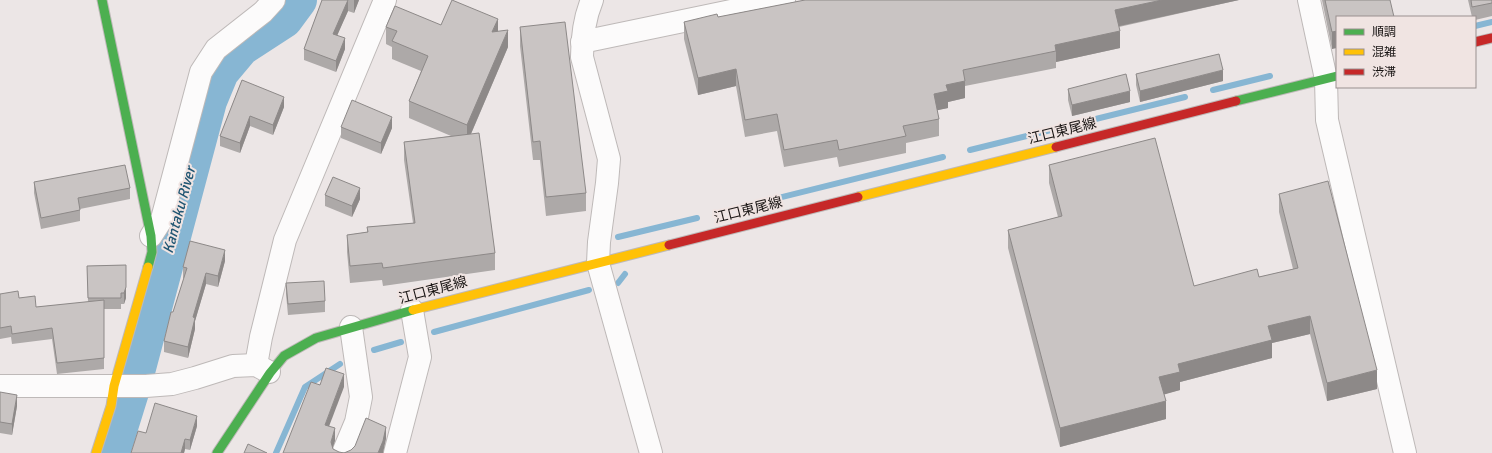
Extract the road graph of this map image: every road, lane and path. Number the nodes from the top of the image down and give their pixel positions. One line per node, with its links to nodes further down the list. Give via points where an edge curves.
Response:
1 (102, 0): 11 (main road)
2 (274, 0): 11 (street, via 263,12 216,49 201,72 162,219)
3 (385, 0): 15 (street, via 285,240 261,337)
4 (592, 0): 8 (street, via 586,15)
5 (784, 0): 8 (street)
6 (1309, 0): 10 (street)
7 (1492, 38): 9 (main road)
8 (582, 42): 12 (street, via 582,57 608,158)
9 (1476, 42)
10 (1331, 78): 12 (main road, 江口東尾線); 23 (street, via 1327,120)
11 (152, 236): 17 (main road, via 152,252)
12 (598, 262): 13 (main road, 江口東尾線); 22 (street)
13 (412, 310): 14 (main road, 江口東尾線); 21 (street, via 420,357)
14 (351, 327): 15 (main road, 江口東尾線, via 316,338); 20 (street, via 361,397 356,422)
15 (263, 369): 17 (street, via 232,366 179,382); 19 (main road, 江口東尾線)
16 (0, 386): 17 (street)
17 (116, 386): 18 (main road)
18 (96, 453)
19 (217, 453)
20 (343, 453)
21 (396, 453)
22 (651, 453)
23 (1405, 453)

